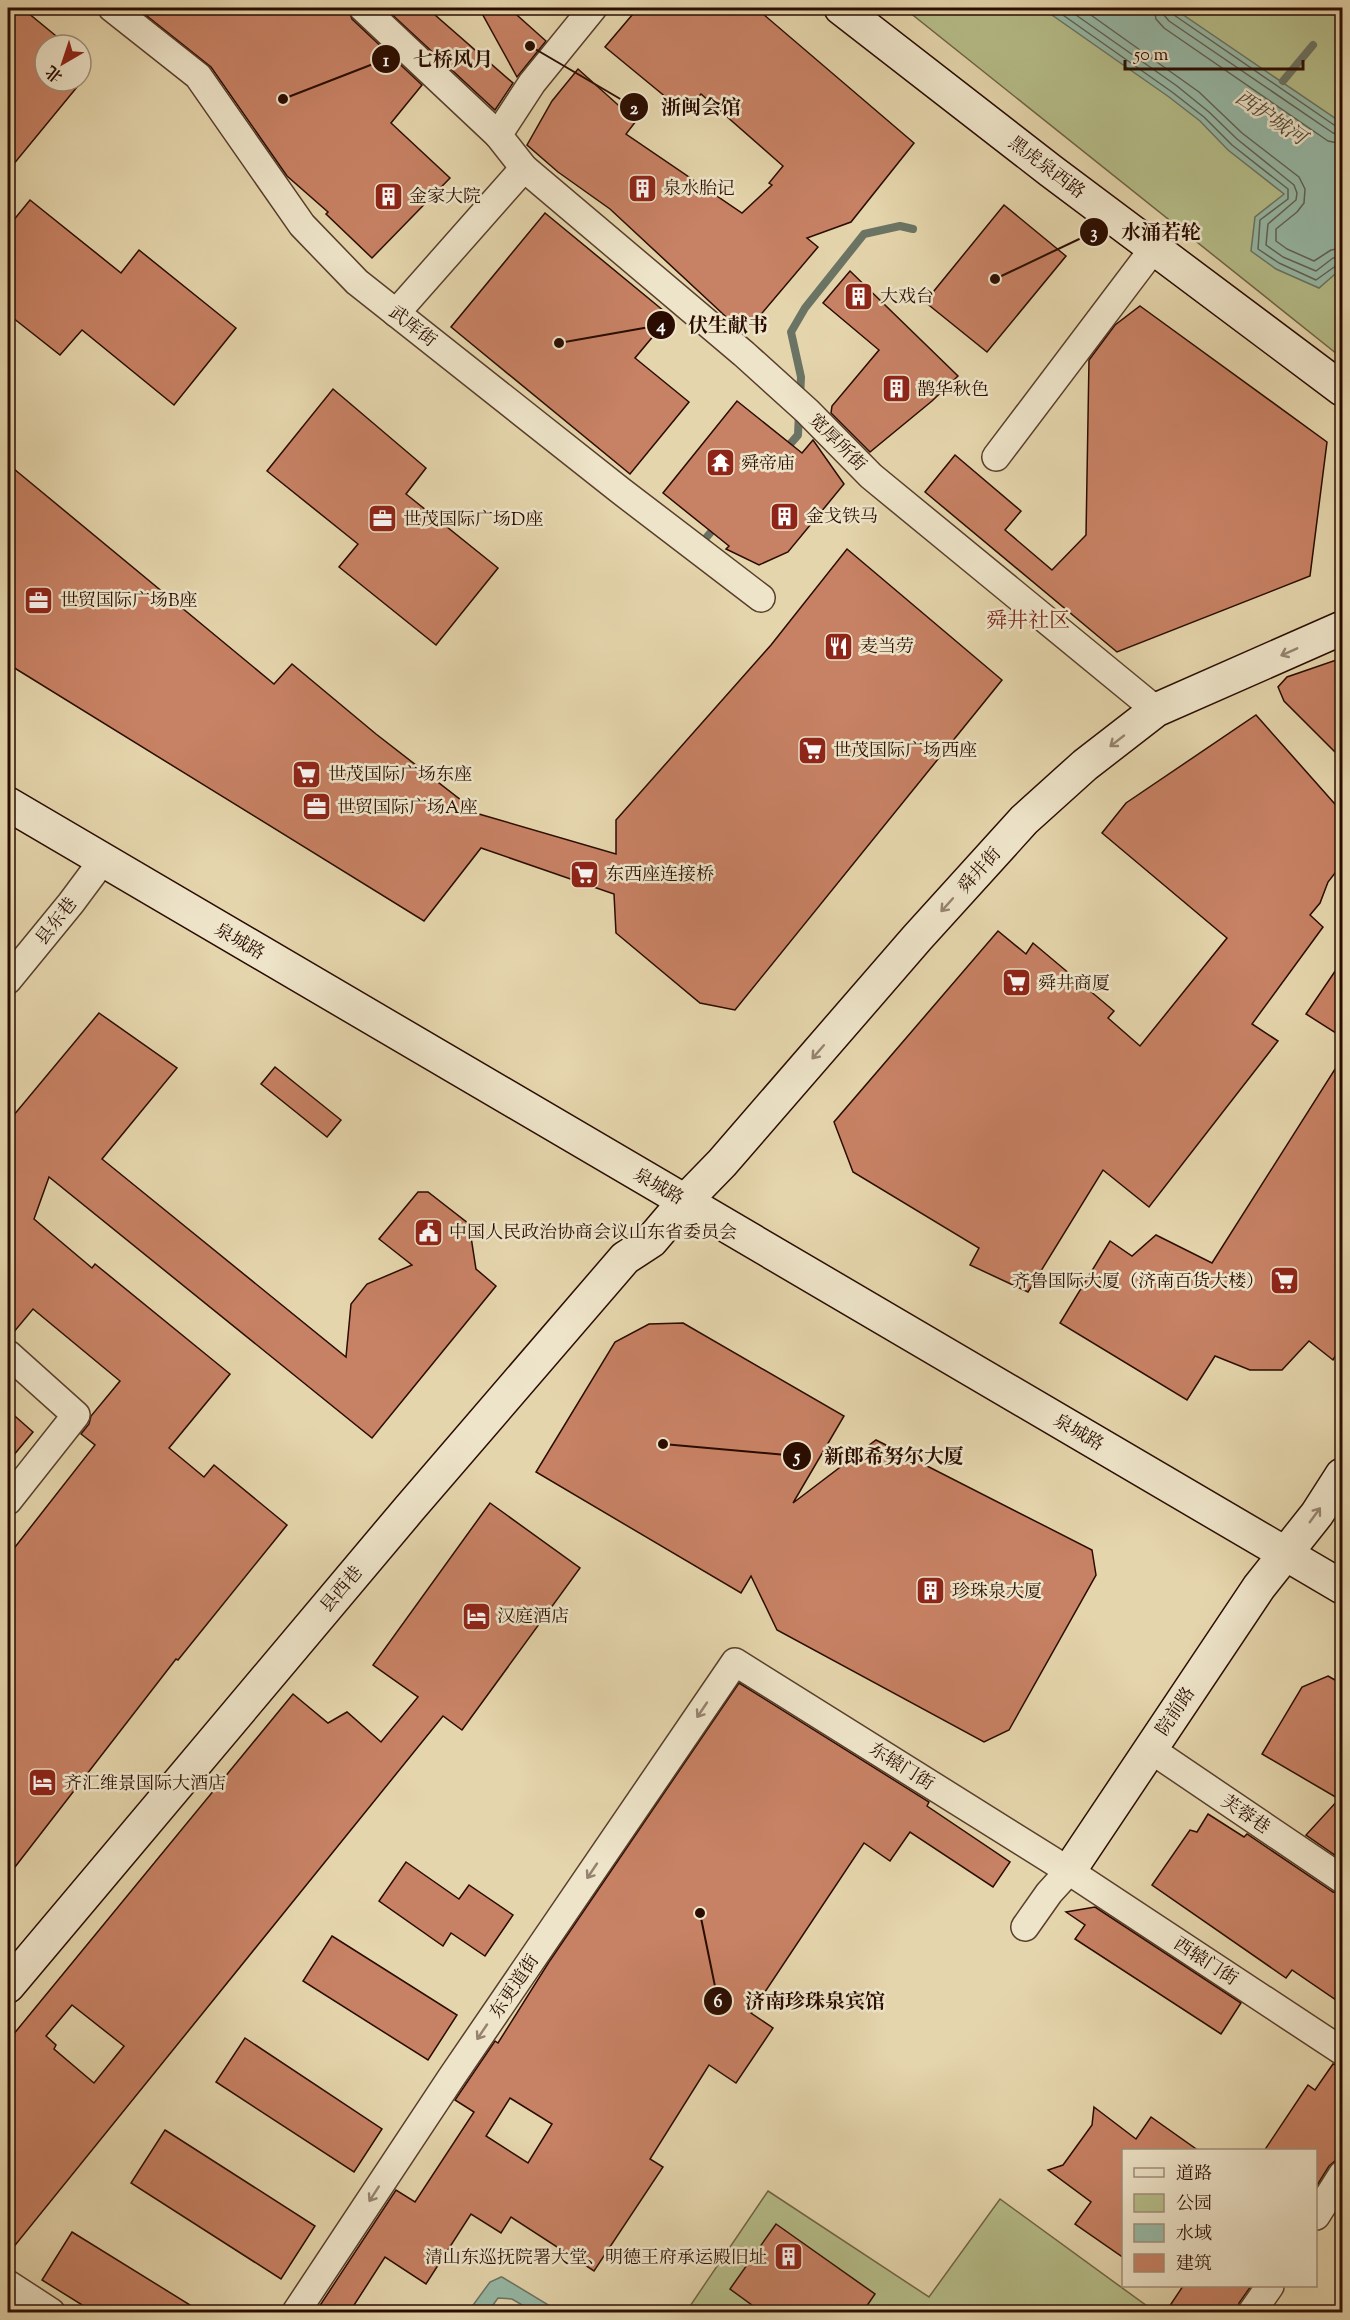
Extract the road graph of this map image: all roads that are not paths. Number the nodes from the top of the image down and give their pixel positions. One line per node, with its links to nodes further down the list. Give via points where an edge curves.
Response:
1 (112, 8): 8 (street, 武库街, via 198,76 302,225 357,282)
2 (363, 8): 5 (street)
3 (593, 8): 5 (street, via 532,83)
4 (841, 8): 7 (main road, 黑虎泉西路)
5 (498, 135): 6 (street, 宽厚所街)
6 (524, 168): 8 (street); 13 (street, 宽厚所街, via 786,392 871,476)
7 (1154, 248): 9 (main road, 黑虎泉西路); 10 (street)
8 (396, 313): 11 (street, 武库街)
9 (1342, 389)
10 (996, 458)
11 (761, 598)
12 (1342, 628): 13 (main road, 舜井街, one-way to 13)
13 (1156, 710): 17 (main road, 舜井街, one-way to 17, via 1085,765 1024,820)
14 (8, 804): 15 (main road, 泉城路)
15 (103, 860): 16 (street, 县东巷); 17 (main road, 泉城路)
16 (8, 980)
17 (685, 1201): 21 (main road, 泉城路); 28 (main road, 县西巷, via 651,1241 625,1258)
18 (8, 1354): 20 (street, via 76,1415)
19 (1342, 1475): 21 (main road, 院前路, one-way to 19)
20 (8, 1501)
21 (1286, 1554): 22 (main road, 泉城路); 24 (main road, 院前路, via 1259,1587)
22 (1342, 1587)
23 (735, 1662): 25 (street, 东辕门街); 35 (street, 东更道街, one-way to 35)
24 (1150, 1749): 25 (main road, 院前路); 26 (street, 芙蓉巷)
25 (1069, 1871): 27 (street); 29 (street, 西辕门街)
26 (1342, 1879)
27 (1025, 1927)
28 (8, 1986)
29 (1342, 2051)
30 (1342, 2175): 31 (street)
31 (1317, 2214)
32 (8, 2284): 34 (street)
33 (1269, 2287): 36 (street)
34 (51, 2313)
35 (296, 2313)
36 (1252, 2313)

